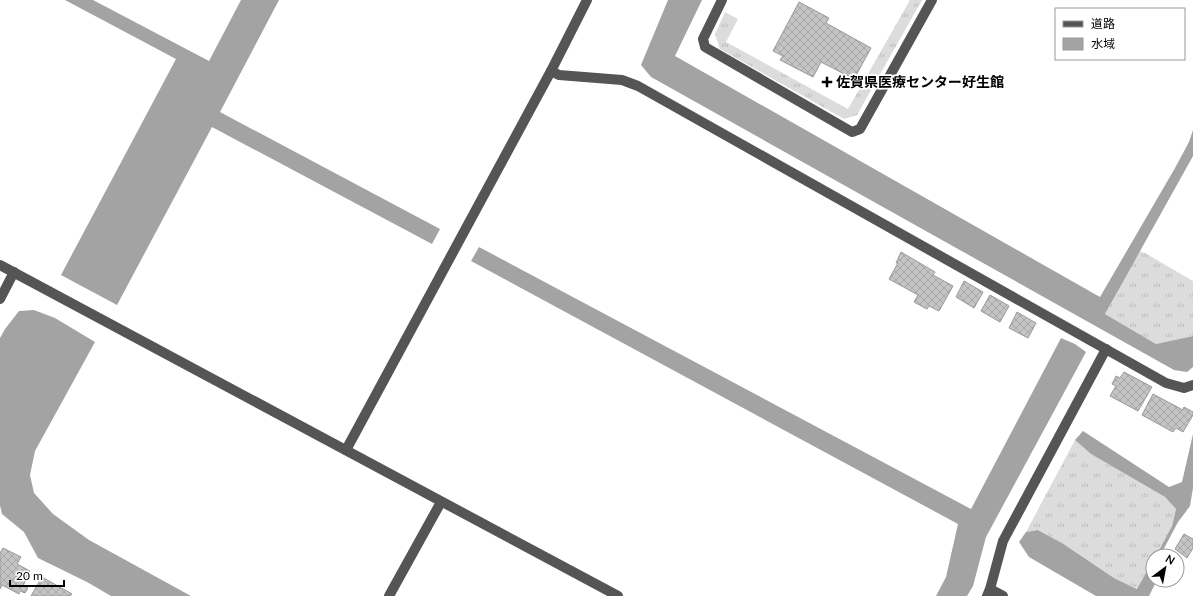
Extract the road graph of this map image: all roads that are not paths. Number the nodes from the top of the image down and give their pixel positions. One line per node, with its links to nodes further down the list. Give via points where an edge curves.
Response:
1 (587, 0): 4 (street)
2 (722, 0): 3 (street, via 703,39 704,47 852,132 860,129)
3 (932, 0)
4 (551, 71): 8 (street, via 559,75 622,80 638,86); 10 (street)
5 (0, 265): 6 (street)
6 (14, 272): 7 (street); 10 (street)
7 (0, 299)
8 (1106, 349): 9 (street, via 1166,383 1184,388); 12 (street, via 1003,541)
9 (1193, 385)
10 (346, 450): 11 (street)
11 (441, 502): 13 (street); 14 (street)
12 (988, 592): 15 (street)
13 (389, 596)
14 (618, 596)
15 (1003, 596)

